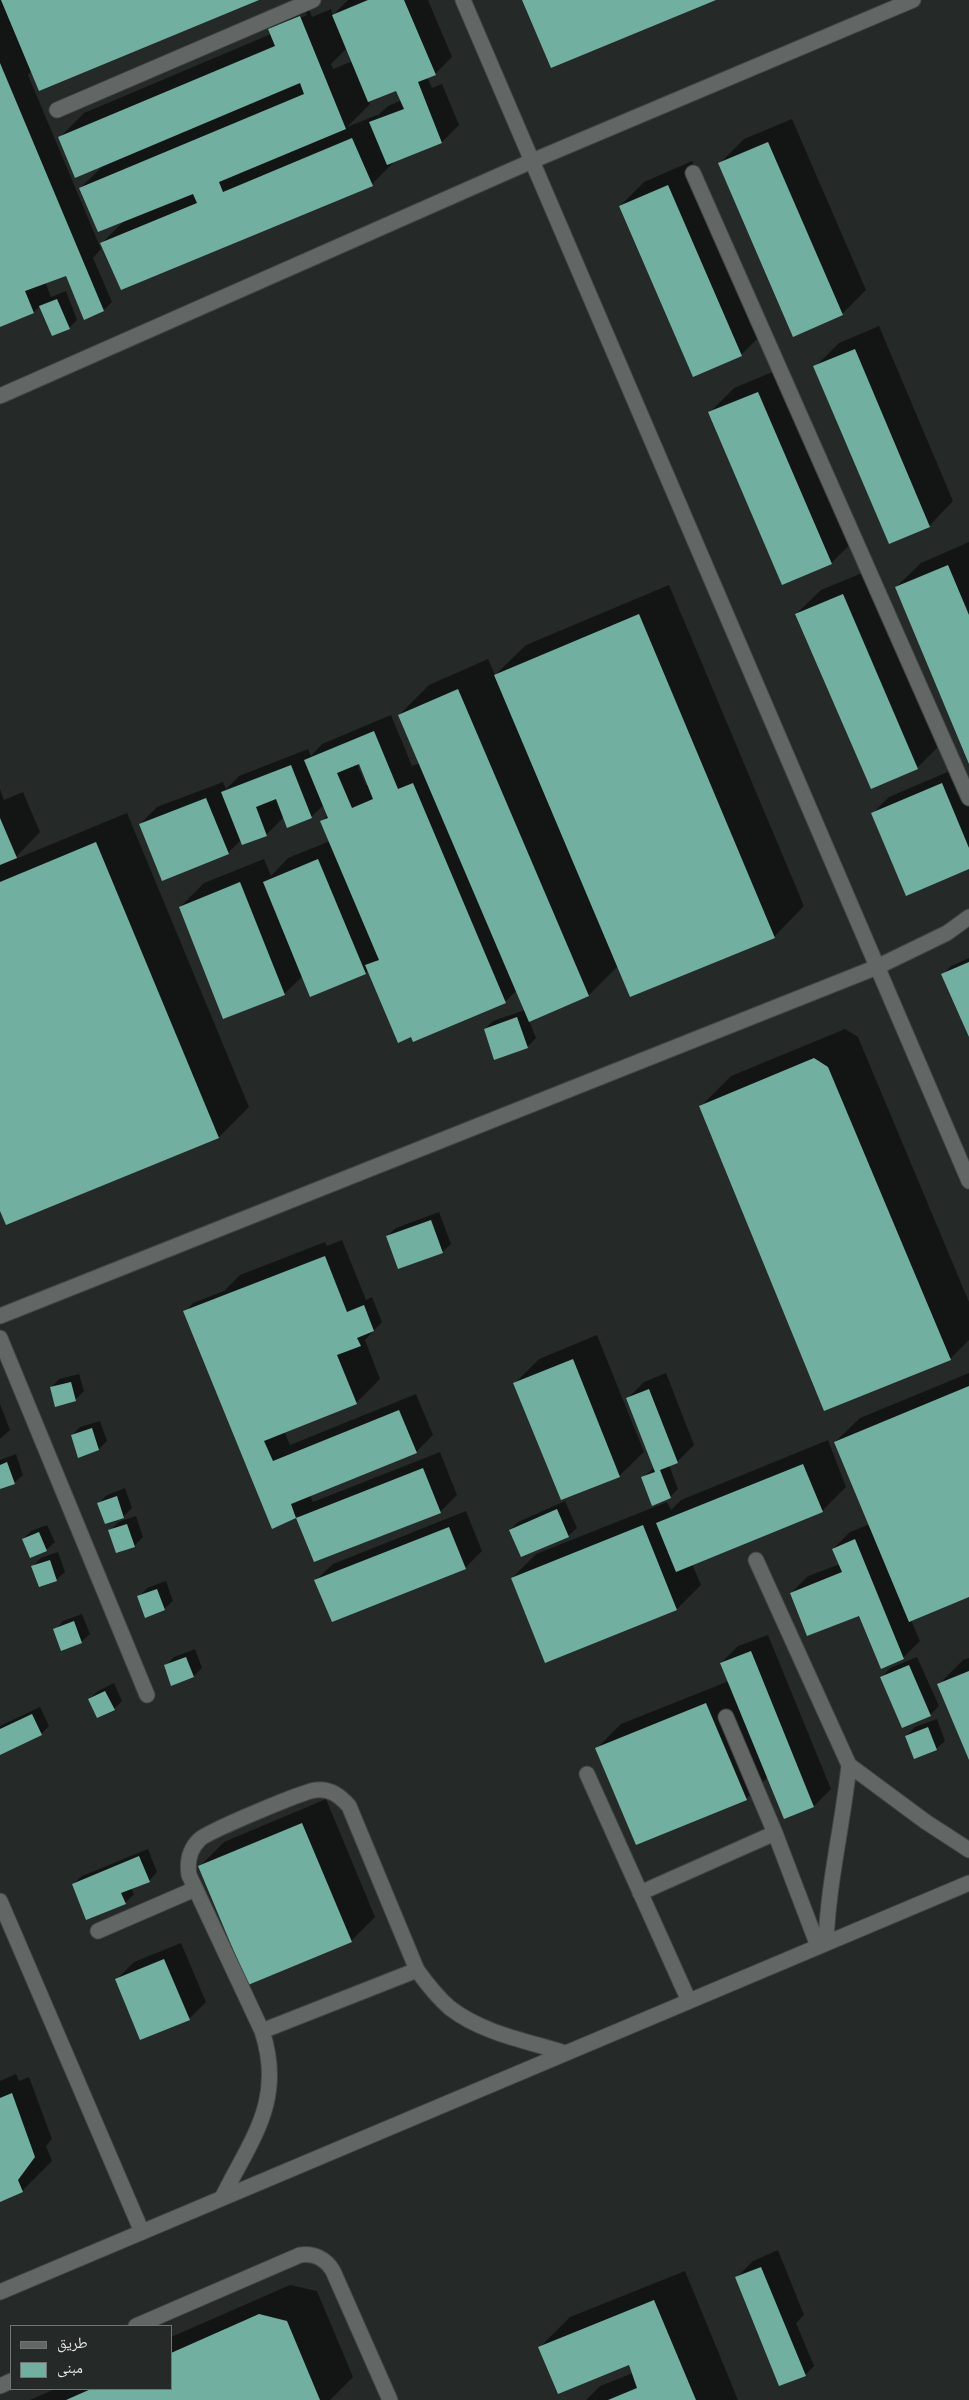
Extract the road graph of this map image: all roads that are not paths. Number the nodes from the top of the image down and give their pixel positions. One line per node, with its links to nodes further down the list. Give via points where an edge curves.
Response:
1 (312, 0): 4 (street)
2 (463, 0): 5 (street)
3 (913, 0): 5 (street)
4 (57, 110)
5 (532, 161): 7 (street); 10 (street)
6 (694, 174): 8 (street)
7 (0, 396)
8 (969, 798)
9 (969, 917): 10 (street, via 947,933)
10 (877, 966): 11 (street); 12 (street)
11 (969, 1181)
12 (0, 1316)
13 (0, 1338): 15 (street)
14 (756, 1560): 17 (street)
15 (147, 1695)
16 (726, 1717): 19 (street)
17 (849, 1765): 20 (street); 26 (street, via 845,1813)
18 (587, 1774): 23 (street)
19 (775, 1833): 23 (street); 26 (street)
20 (969, 1850)
21 (969, 1883): 26 (street)
22 (195, 1889): 25 (street); 27 (street, via 189,1876 189,1856 193,1846 208,1833 314,1790 334,1792 349,1806); 29 (street)
23 (640, 1893): 28 (street)
24 (0, 1901): 32 (street)
25 (98, 1931)
26 (822, 1945): 28 (street)
27 (417, 1970): 29 (street); 30 (street, via 432,1991 472,2022)
28 (688, 2001): 30 (street)
29 (262, 2032): 31 (street, via 268,2051 270,2092 265,2113)
30 (565, 2053): 31 (street)
31 (222, 2198): 32 (street)
32 (142, 2232): 33 (street)
33 (0, 2292)
34 (138, 2325): 35 (street, via 300,2255 316,2256 329,2264 333,2271)
35 (390, 2400)

